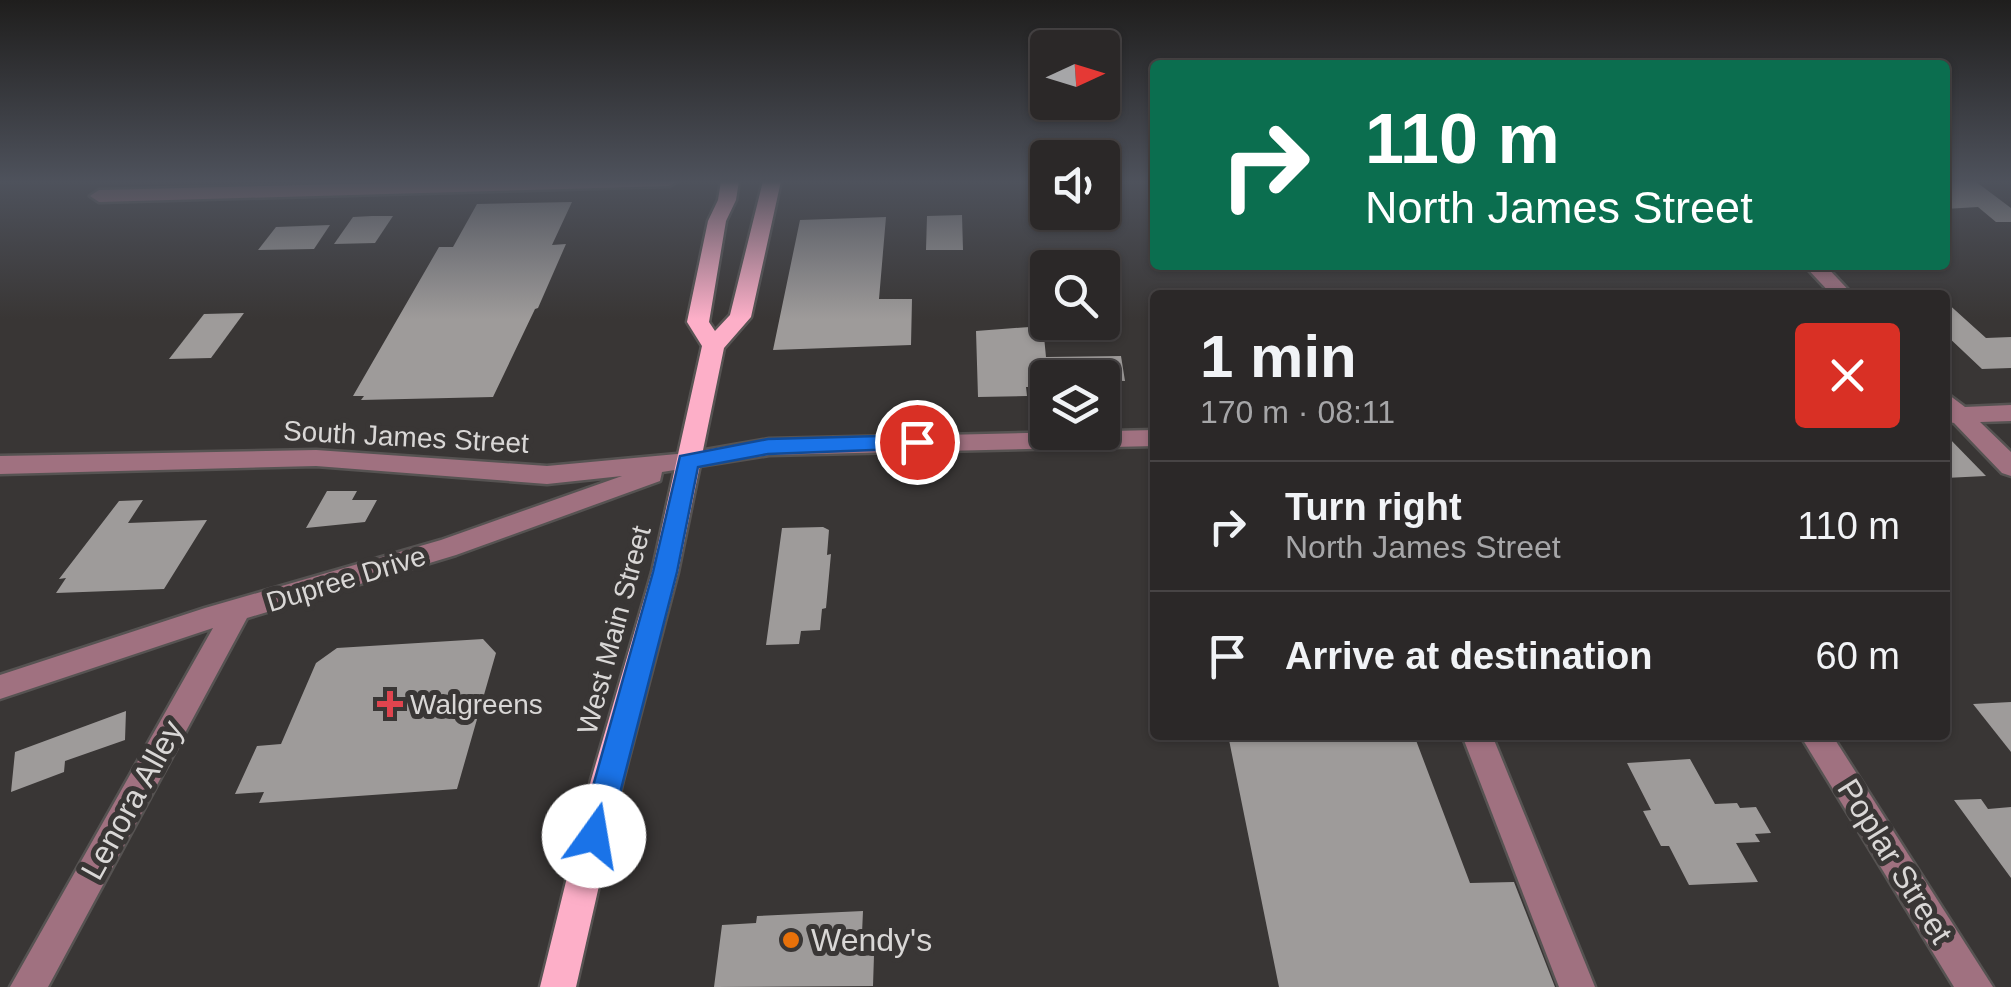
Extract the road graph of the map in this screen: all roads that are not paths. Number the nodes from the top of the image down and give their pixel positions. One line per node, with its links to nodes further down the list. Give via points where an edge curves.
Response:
1 (716, 227): 5 (main road, West Main Street, via 698,322)
2 (761, 227): 5 (main road, West Main Street, via 740,316)
3 (1819, 270): 4 (street)
4 (1838, 290)
5 (713, 346): 9 (main road, West Main Street)
6 (1950, 410): 7 (street); 11 (street)
7 (2011, 414)
8 (1150, 438): 9 (street, via 768,447)
9 (688, 461): 10 (street, South James Street, via 547,475 316,458); 12 (street, Dupree Drive, via 447,548); 17 (main road, West Main Street)
10 (0, 466)
11 (2011, 467)
12 (236, 612): 13 (street, Dupree Drive); 16 (street, Lenora Alley)
13 (0, 687)
14 (1479, 740): 18 (street)
15 (1818, 740): 19 (street, Poplar Street)
16 (28, 987)
17 (558, 987)
18 (1577, 987)
19 (1975, 987)

